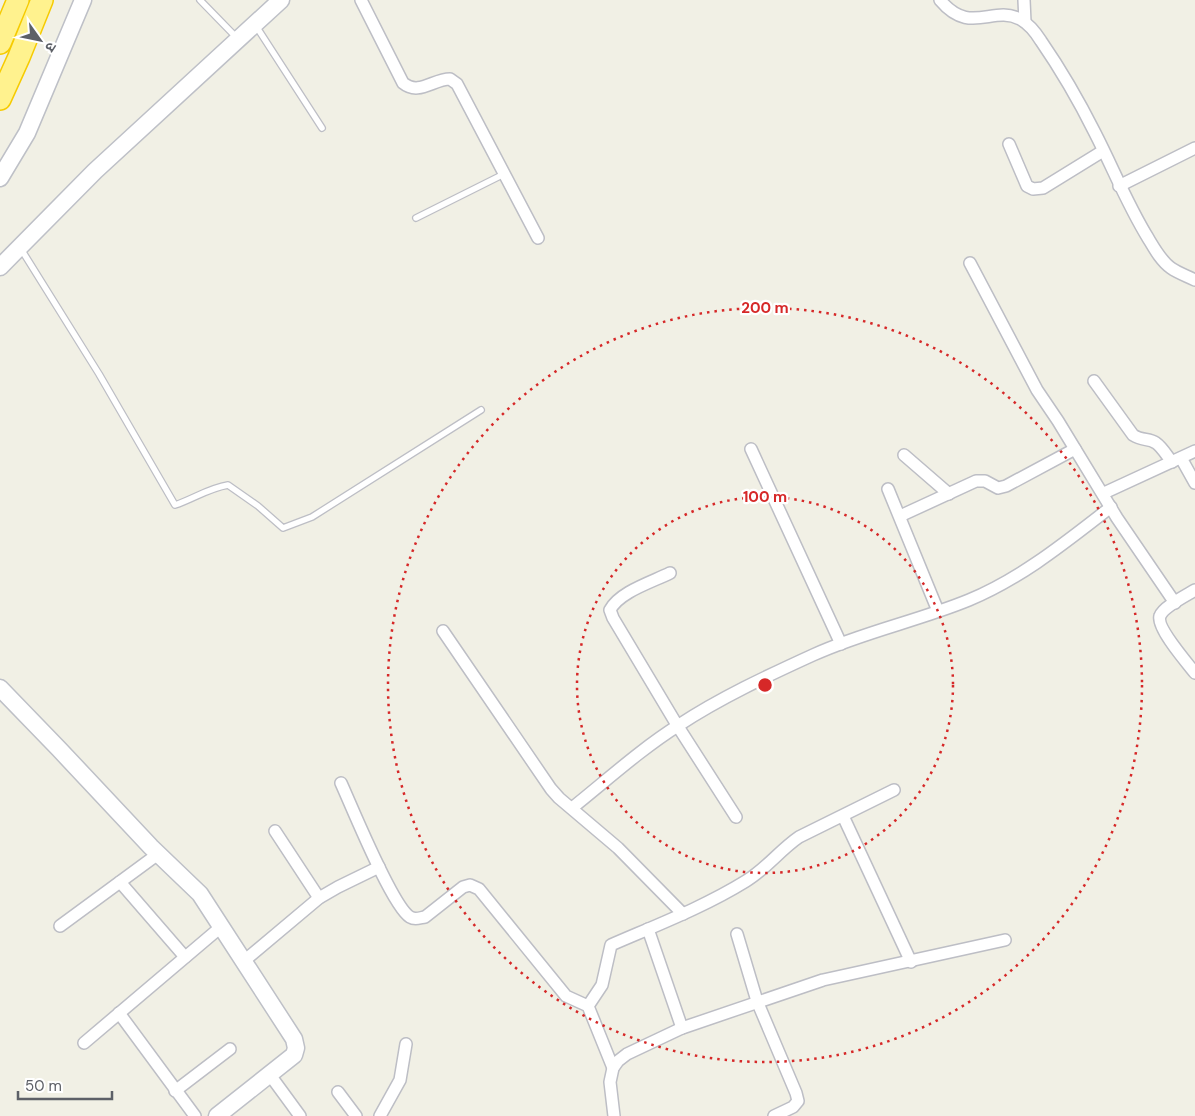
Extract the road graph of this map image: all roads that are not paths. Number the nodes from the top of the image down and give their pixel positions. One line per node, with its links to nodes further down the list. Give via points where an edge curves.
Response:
1 (18, 0): 11 (highway)
2 (42, 0): 13 (highway)
3 (83, 0): 19 (street, via 27,134)
4 (200, 0): 12 (lane)
5 (281, 0): 10 (street)
6 (362, 0): 18 (street, via 403,83 416,89 444,79 457,84)
7 (940, 0): 9 (street, via 961,17 1005,16)
8 (1024, 0): 9 (street)
9 (1025, 22): 17 (street, via 1042,42 1077,99)
10 (255, 24): 12 (street); 14 (lane)
11 (1, 39)
12 (239, 40): 23 (street, via 95,171)
13 (0, 99)
14 (322, 128)
15 (1009, 144): 17 (street, via 1027,186 1033,189 1043,188)
16 (1195, 148): 20 (street)
17 (1103, 151): 20 (street)
18 (504, 174): 21 (lane); 22 (street)
19 (0, 178)
20 (1119, 186): 26 (street, via 1160,257 1170,268)
21 (416, 218)
22 (538, 238)
23 (20, 247): 25 (street); 28 (lane, via 99,374 175,506 214,487 228,485 283,528 312,517)
24 (970, 263): 30 (street, via 1037,390)
25 (0, 267)
26 (1195, 280)
27 (1094, 382): 33 (street, via 1133,435 1158,444)
28 (481, 410)
29 (751, 448): 45 (street)
30 (1075, 449): 36 (street, via 1006,486 998,488 980,480); 37 (street)
31 (1195, 451): 33 (street)
32 (904, 455): 36 (street)
33 (1176, 460): 34 (street); 37 (street)
34 (1195, 483)
35 (888, 489): 39 (street)
36 (949, 494): 39 (street)
37 (1104, 494): 38 (street)
38 (1111, 507): 42 (street); 43 (street, via 1058,548 1004,582 970,600)
39 (900, 516): 43 (street)
40 (670, 573): 48 (street, via 621,596 610,610)
41 (1195, 590): 42 (street)
42 (1175, 603): 46 (street, via 1161,614 1160,624)
43 (938, 611): 45 (street)
44 (442, 631): 51 (street, via 551,788)
45 (840, 644): 48 (street, via 785,668)
46 (1195, 673)
47 (0, 688): 55 (street)
48 (677, 726): 51 (street); 53 (street)
49 (340, 783): 56 (street)
50 (894, 790): 52 (street)
51 (572, 808): 59 (street, via 618,848)
52 (843, 816): 59 (street, via 785,846 748,880); 67 (street)
53 (736, 817)
54 (275, 831): 58 (street)
55 (158, 854): 57 (street); 61 (street, via 200,894)
56 (379, 867): 58 (street); 69 (street, via 403,910 409,917 417,919 425,917 463,887 470,885 479,889 566,996)
57 (120, 882): 60 (street); 65 (street)
58 (319, 898): 66 (street)
59 (682, 914): 62 (street)
60 (60, 926)
61 (222, 926): 65 (street); 66 (street)
62 (648, 929): 69 (street, via 611,944 602,985); 71 (street)
63 (737, 934): 68 (street)
64 (1005, 940): 67 (street)
65 (185, 957): 70 (street)
66 (244, 961): 76 (street, via 294,1039 294,1055)
67 (911, 962): 68 (street, via 823,980)
68 (757, 1001): 71 (street); 85 (street, via 798,1101 793,1108)
69 (588, 1006): 75 (street)
70 (119, 1013): 72 (street); 77 (street)
71 (682, 1028): 75 (street, via 627,1054)
72 (84, 1042)
73 (406, 1044): 83 (street, via 400,1080)
74 (230, 1049): 77 (street)
75 (613, 1068): 84 (street, via 610,1082)
76 (270, 1074): 80 (street); 81 (street)
77 (176, 1090): 79 (street)
78 (338, 1092): 82 (street)
79 (195, 1116)
80 (217, 1116)
81 (300, 1116)
82 (356, 1116)
83 (380, 1116)
84 (614, 1116)
85 (774, 1116)

